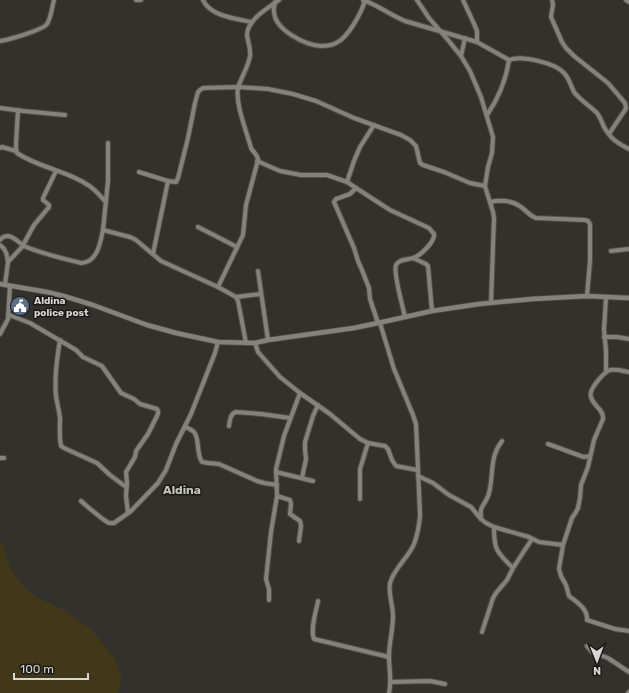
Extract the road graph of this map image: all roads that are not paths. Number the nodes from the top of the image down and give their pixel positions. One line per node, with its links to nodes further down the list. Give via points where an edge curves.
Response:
1 (54, 0): 15 (street, via 48,23 44,28)
2 (136, 0): 3 (street)
3 (141, 0)
4 (203, 0): 12 (street, via 215,12)
5 (364, 0): 10 (street, via 360,12 345,36 337,42 321,46 304,42 279,24 274,12); 13 (street, via 397,18)
6 (417, 0): 13 (street)
7 (463, 0): 16 (street, via 477,31)
8 (552, 0): 25 (street, via 551,16 566,48 608,83 625,103 625,110)
9 (626, 0): 11 (street)
10 (276, 1): 12 (street)
11 (629, 2)
12 (252, 22): 19 (street, via 247,36 250,46 249,61)
13 (441, 31): 14 (street); 17 (street)
14 (465, 38): 16 (street); 17 (street)
15 (0, 41)
16 (477, 42): 18 (street)
17 (461, 56): 23 (street, via 470,71)
18 (509, 60): 23 (street, via 505,78); 25 (street, via 527,59 562,71 577,96 597,114)
19 (238, 87): 24 (street, via 293,94); 30 (street, via 239,107 251,148 258,157); 33 (street, via 203,88 199,91 194,103 178,178 176,182)
20 (0, 108): 21 (street)
21 (18, 110): 22 (street); 29 (street)
22 (65, 114)
23 (487, 115): 35 (street, via 493,140)
24 (374, 125): 34 (street, via 358,152); 35 (street, via 413,141 423,165)
25 (609, 134): 28 (street)
26 (108, 143): 37 (street)
27 (0, 148): 29 (street)
28 (629, 149)
29 (16, 151): 31 (street)
30 (257, 161): 34 (street, via 280,171 301,175 327,175); 44 (street, via 246,205 243,235)
31 (56, 171): 37 (street, via 86,183); 43 (street, via 42,198 49,207 34,225)
32 (139, 172): 33 (street)
33 (168, 181): 47 (street)
34 (347, 182): 36 (street)
35 (485, 186): 38 (street)
36 (356, 188): 48 (street, via 390,210 433,231 435,236 432,242); 62 (street, via 334,202 369,288 370,299)
37 (106, 202): 40 (street)
38 (490, 202): 54 (street, via 515,204 536,218 588,221 590,260); 58 (street, via 494,218)
39 (198, 227): 44 (street)
40 (103, 230): 43 (street, via 98,251 91,260 84,263); 47 (street, via 136,240)
41 (0, 240): 43 (street, via 7,236)
42 (0, 245): 49 (street, via 6,252)
43 (23, 245): 49 (street)
44 (237, 247): 52 (street)
45 (629, 250): 46 (street)
46 (611, 251)
47 (153, 254): 52 (street, via 170,266)
48 (413, 258): 59 (street, via 428,266); 61 (street, via 407,258 396,266 396,278)
49 (8, 262): 51 (street)
50 (258, 271): 53 (street)
51 (5, 285): 60 (street); 68 (street, via 67,297 176,334)
52 (218, 287): 55 (street)
53 (261, 294): 55 (street); 67 (street)
54 (587, 296): 56 (street); 58 (street)
55 (236, 297): 69 (street)
56 (606, 298): 57 (street); 64 (street)
57 (629, 298)
58 (491, 303): 59 (street)
59 (432, 311): 61 (street)
60 (9, 316): 63 (street); 66 (street, via 30,323)
61 (406, 317): 62 (street)
62 (379, 323): 67 (street); 82 (street, via 394,369 414,415)
63 (0, 334)
64 (604, 337): 65 (street); 71 (street)
65 (629, 339)
66 (60, 340): 88 (street, via 56,364 56,395 61,446 97,463); 88 (street, via 83,357 102,366 123,394 158,411 148,434 136,451 135,458 126,470)
67 (268, 340): 70 (street)
68 (218, 342): 69 (street); 77 (street)
69 (246, 343): 70 (street)
70 (255, 343): 73 (street, via 258,352 276,373)
71 (606, 372): 72 (street); 81 (street, via 591,390 590,395 604,416)
72 (629, 372)
73 (300, 393): 74 (street); 75 (street)
74 (318, 405): 79 (street); 85 (street, via 305,442 306,459)
75 (290, 418): 76 (street, via 236,412 233,413); 83 (street)
76 (229, 426)
77 (185, 427): 87 (street, via 196,436 202,462 219,464 258,481); 94 (street, via 161,479)
78 (502, 441): 93 (street, via 494,453 490,492)
79 (368, 443): 82 (street, via 385,446 396,466); 90 (street, via 360,469)
80 (548, 444): 81 (street, via 584,457)
81 (590, 456): 99 (street, via 580,487 578,508)
82 (417, 470): 84 (street)
83 (276, 472): 85 (street); 87 (street)
84 (418, 476): 92 (street); 106 (street, via 420,517 416,537 390,585 393,616)
85 (302, 478): 86 (street)
86 (313, 481)
87 (277, 485): 89 (street)
88 (126, 487): 94 (street)
89 (277, 496): 98 (street, via 290,500 290,514 300,521 302,526); 101 (street, via 266,579)
90 (360, 498)
91 (82, 501): 94 (street, via 109,523 116,522)
92 (472, 508): 93 (street); 95 (street)
93 (481, 508): 95 (street)
94 (128, 513)
95 (481, 519): 96 (street)
96 (494, 527): 97 (street); 100 (street, via 496,550)
97 (532, 539): 99 (street); 100 (street)
98 (299, 541)
99 (563, 545): 103 (street, via 559,566 561,576 569,596 585,610 587,620)
100 (513, 568): 104 (street, via 496,593)
101 (269, 600)
102 (318, 602): 106 (street, via 312,636 314,638)
103 (629, 631)
104 (482, 632)
105 (586, 646): 107 (street, via 592,652 608,658)
106 (389, 657): 108 (street)
107 (629, 672)
108 (391, 682): 109 (street, via 430,681); 110 (street)
109 (445, 684)
110 (389, 693)

